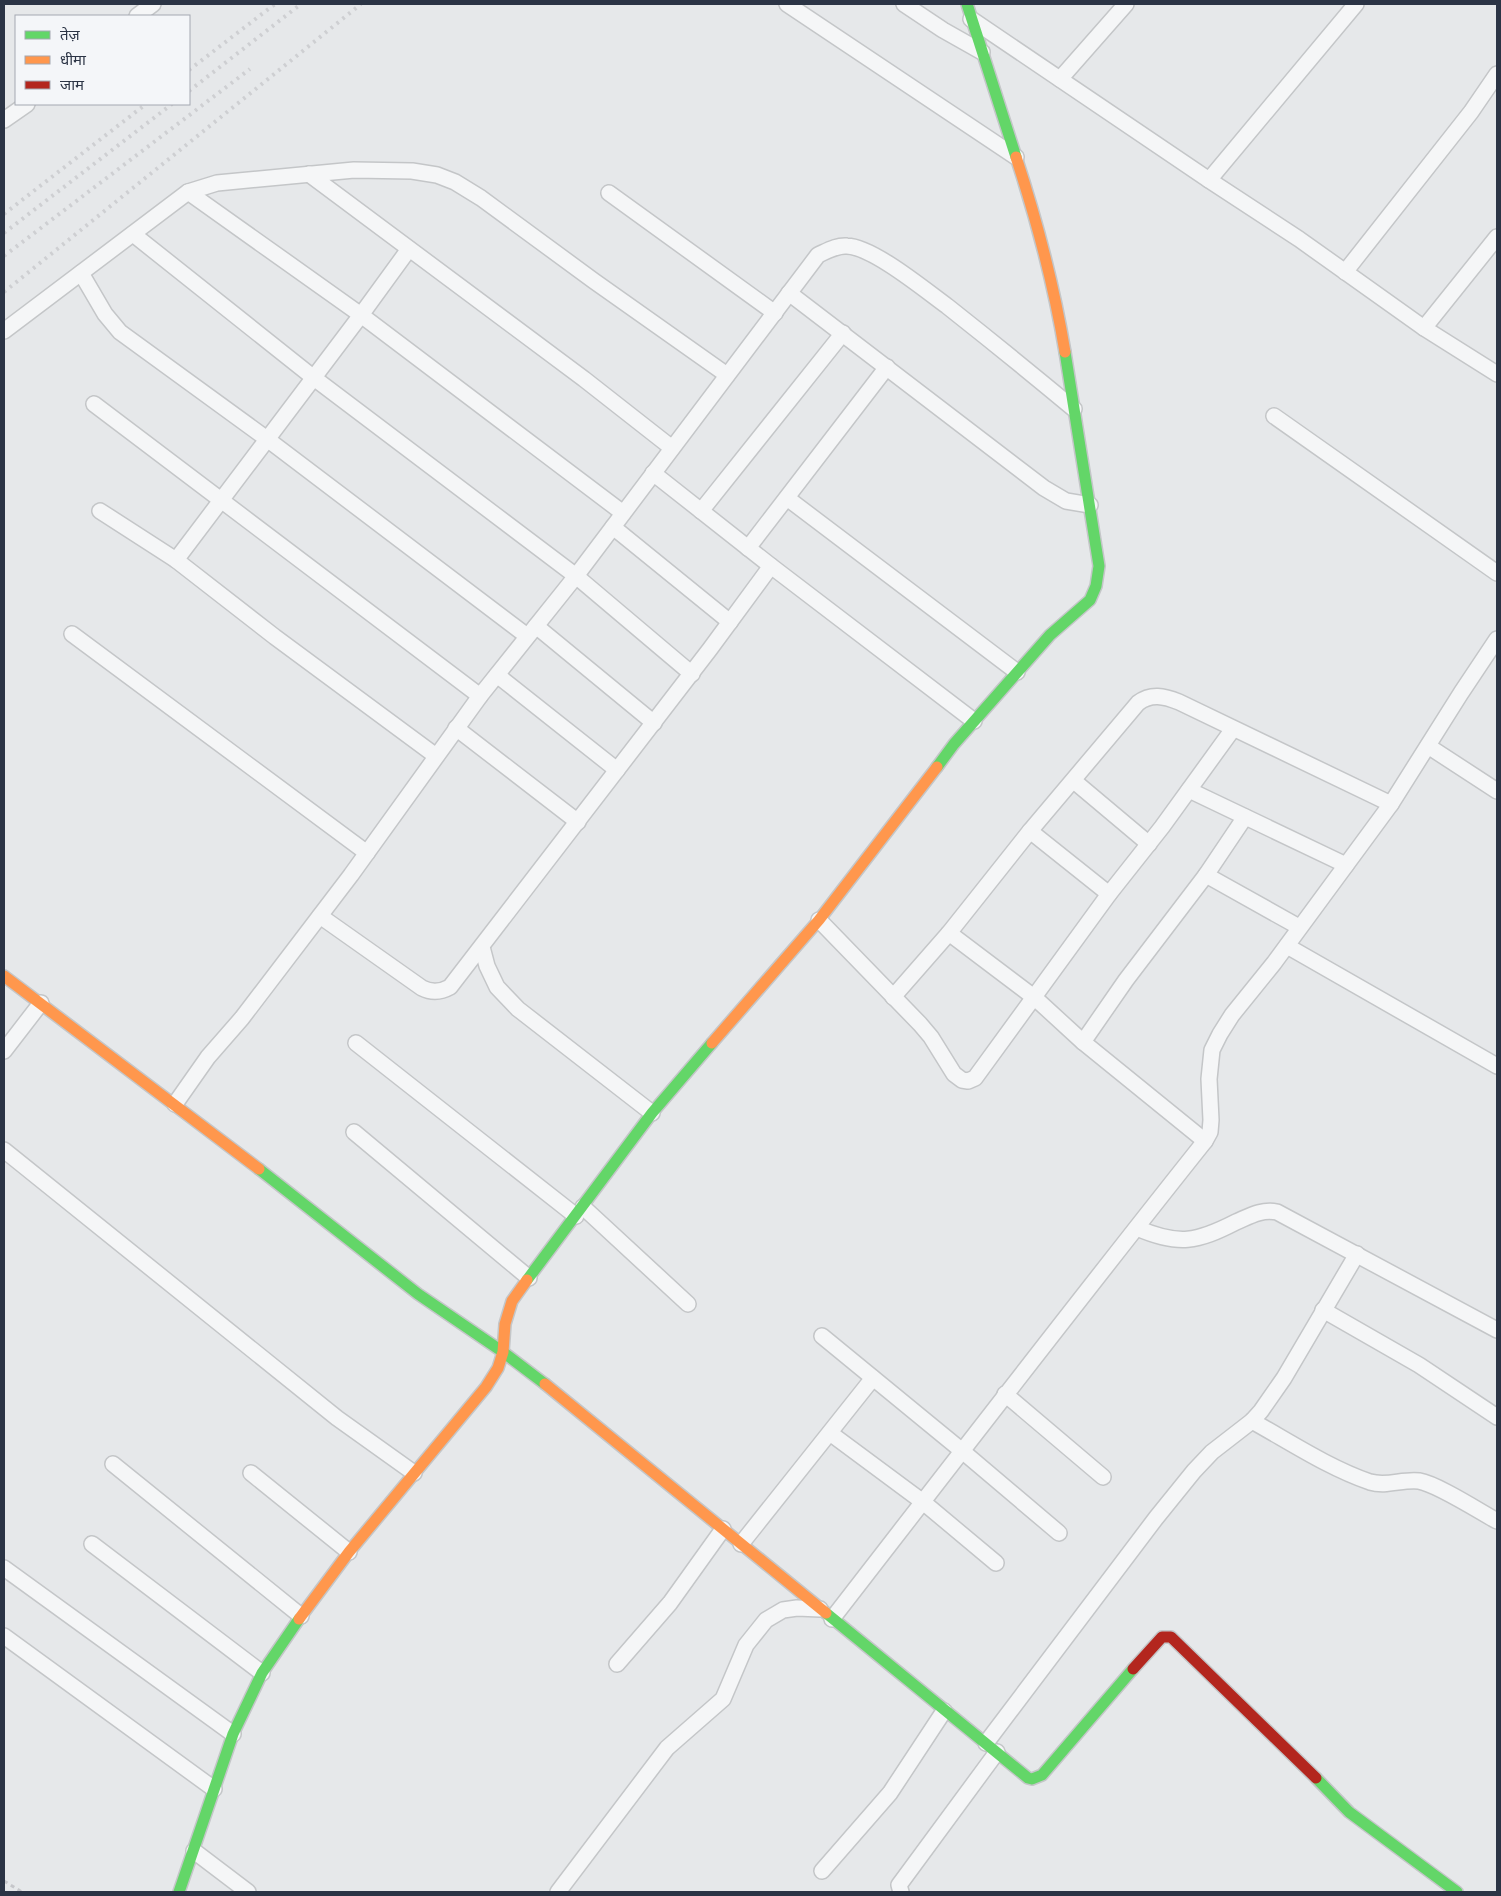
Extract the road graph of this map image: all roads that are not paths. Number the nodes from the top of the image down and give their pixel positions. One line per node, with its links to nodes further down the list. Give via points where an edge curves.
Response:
1 (153, 4): 7 (street)
2 (787, 4): 14 (street)
3 (904, 4): 9 (street)
4 (966, 4): 8 (street)
5 (1126, 4): 11 (street)
6 (1356, 4): 16 (street)
7 (138, 15)
8 (971, 19): 9 (street); 11 (street)
9 (982, 52): 14 (street)
10 (1497, 74): 22 (street, via 1471,112)
11 (1060, 79): 16 (street)
12 (26, 105): 13 (street)
13 (4, 120)
14 (1016, 157): 35 (street, via 1050,275)
15 (309, 174): 17 (street, via 217,183); 21 (street); 32 (street, via 354,170 412,171 438,175 455,182)
16 (1208, 180): 22 (street)
17 (188, 192): 19 (street); 26 (street)
18 (609, 193): 25 (street)
19 (132, 234): 23 (street); 33 (street)
20 (1497, 237): 27 (street)
21 (409, 249): 26 (street); 38 (street, via 584,378)
22 (1345, 272): 27 (street)
23 (80, 273): 28 (street); 37 (street, via 120,332)
24 (789, 293): 25 (street); 29 (street); 35 (street, via 818,255 847,246 859,249 904,273)
25 (776, 313): 32 (street)
26 (361, 315): 33 (street); 45 (street)
27 (1424, 328): 31 (street)
28 (4, 331)
29 (843, 333): 30 (street); 44 (street)
30 (887, 367): 40 (street); 42 (street, via 1044,488 1066,501)
31 (1497, 374)
32 (727, 375): 38 (street)
33 (314, 378): 37 (street); 51 (street)
34 (94, 404): 41 (street)
35 (1074, 409): 42 (street)
36 (1274, 416): 50 (street)
37 (268, 439): 41 (street); 53 (street)
38 (672, 448): 39 (street)
39 (653, 473): 44 (street); 45 (street)
40 (787, 498): 47 (street); 56 (street)
41 (221, 500): 48 (street); 59 (street)
42 (1090, 505): 56 (street, via 1099,566 1090,600 1050,635)
43 (100, 511): 48 (street)
44 (701, 511): 47 (street)
45 (624, 513): 46 (street)
46 (613, 527): 51 (street); 52 (street)
47 (748, 548): 49 (street)
48 (176, 560): 65 (street)
49 (770, 566): 52 (street); 60 (street)
50 (1497, 573)
51 (576, 576): 53 (street); 57 (street)
52 (730, 622): 57 (street)
53 (531, 631): 58 (street); 61 (street)
54 (72, 634): 75 (street)
55 (1497, 639): 64 (street)
56 (1017, 672): 60 (street)
57 (692, 674): 61 (street)
58 (497, 675): 59 (street); 66 (street)
59 (480, 696): 62 (street)
60 (974, 721): 80 (street)
61 (654, 723): 66 (street)
62 (456, 728): 65 (street); 72 (street)
63 (1233, 729): 67 (street, via 1170,698 1144,698); 68 (street); 70 (street)
64 (1428, 746): 69 (street); 70 (street)
65 (436, 756): 75 (street)
66 (617, 770): 72 (street)
67 (1074, 781): 73 (street); 74 (street)
68 (1189, 790): 71 (street); 74 (street)
69 (1497, 791)
70 (1392, 804): 76 (street)
71 (1245, 817): 76 (street); 77 (street)
72 (578, 822): 84 (street)
73 (1030, 831): 78 (street); 82 (street)
74 (1149, 844): 78 (street)
75 (367, 853): 79 (street)
76 (1346, 865): 81 (street)
77 (1206, 875): 81 (street); 89 (street, via 1126,980)
78 (1109, 894): 87 (street)
79 (320, 916): 84 (street, via 428,992 450,987); 93 (street, via 208,1057)
80 (819, 920): 86 (street); 94 (street)
81 (1299, 927): 83 (street)
82 (949, 933): 86 (street); 87 (street)
83 (1286, 946): 92 (street); 96 (street, via 1232,1015 1212,1050 1210,1132)
84 (482, 947): 94 (street, via 497,987 518,1009)
85 (4, 976): 88 (street)
86 (893, 998): 87 (street, via 930,1037 954,1074 968,1081 976,1078)
87 (1035, 998): 89 (street)
88 (41, 1003): 91 (street); 93 (street)
89 (1084, 1042): 96 (street)
90 (356, 1043): 98 (street)
91 (4, 1051)
92 (1497, 1066)
93 (175, 1104): 106 (street, via 418,1294)
94 (652, 1113): 98 (street)
95 (354, 1132): 101 (street)
96 (1204, 1141): 99 (street)
97 (4, 1150): 115 (street, via 337,1418)
98 (579, 1212): 101 (street); 102 (street)
99 (1137, 1228): 100 (street, via 1159,1238 1196,1239 1266,1210 1277,1212); 108 (street)
100 (1357, 1254): 103 (street); 104 (street)
101 (529, 1278): 106 (street, via 512,1301 505,1324)
102 (688, 1304)
103 (1323, 1310): 109 (street, via 1419,1365); 110 (street, via 1270,1399)
104 (1497, 1330)
105 (822, 1336): 107 (street)
106 (503, 1352): 115 (street, via 486,1387); 119 (street)
107 (873, 1378): 111 (street); 112 (street)
108 (1005, 1394): 112 (street); 116 (street)
109 (1497, 1417)
110 (1252, 1421): 118 (street, via 1362,1479 1379,1484 1421,1482); 133 (street, via 1212,1452 1156,1518)
111 (830, 1433): 117 (street); 122 (street)
112 (961, 1450): 117 (street); 120 (street)
113 (113, 1464): 127 (street)
114 (251, 1473): 123 (street)
115 (414, 1473): 123 (street)
116 (1103, 1477)
117 (923, 1502): 124 (street); 126 (street)
118 (1497, 1521)
119 (723, 1529): 122 (street); 129 (street, via 675,1597)
120 (1059, 1533)
121 (92, 1544): 130 (street)
122 (741, 1544): 126 (street)
123 (349, 1552): 127 (street)
124 (996, 1562)
125 (4, 1568): 132 (street)
126 (826, 1614): 131 (street); 139 (street, via 797,1608 783,1610 761,1626 746,1644 723,1700 667,1748)
127 (301, 1616): 130 (street)
128 (4, 1636): 134 (street)
129 (617, 1664)
130 (262, 1674): 132 (street)
131 (944, 1711): 133 (street); 136 (street, via 890,1793)
132 (232, 1734): 134 (street)
133 (992, 1747): 140 (street, via 899,1885); 141 (street, via 1028,1778 1037,1779 1158,1641 1162,1637 1171,1637 1349,1812)
134 (214, 1789): 135 (street)
135 (194, 1851): 137 (street); 138 (street)
136 (822, 1871)
137 (180, 1892)
138 (248, 1892)
139 (558, 1892)
140 (901, 1892)
141 (1457, 1892)

